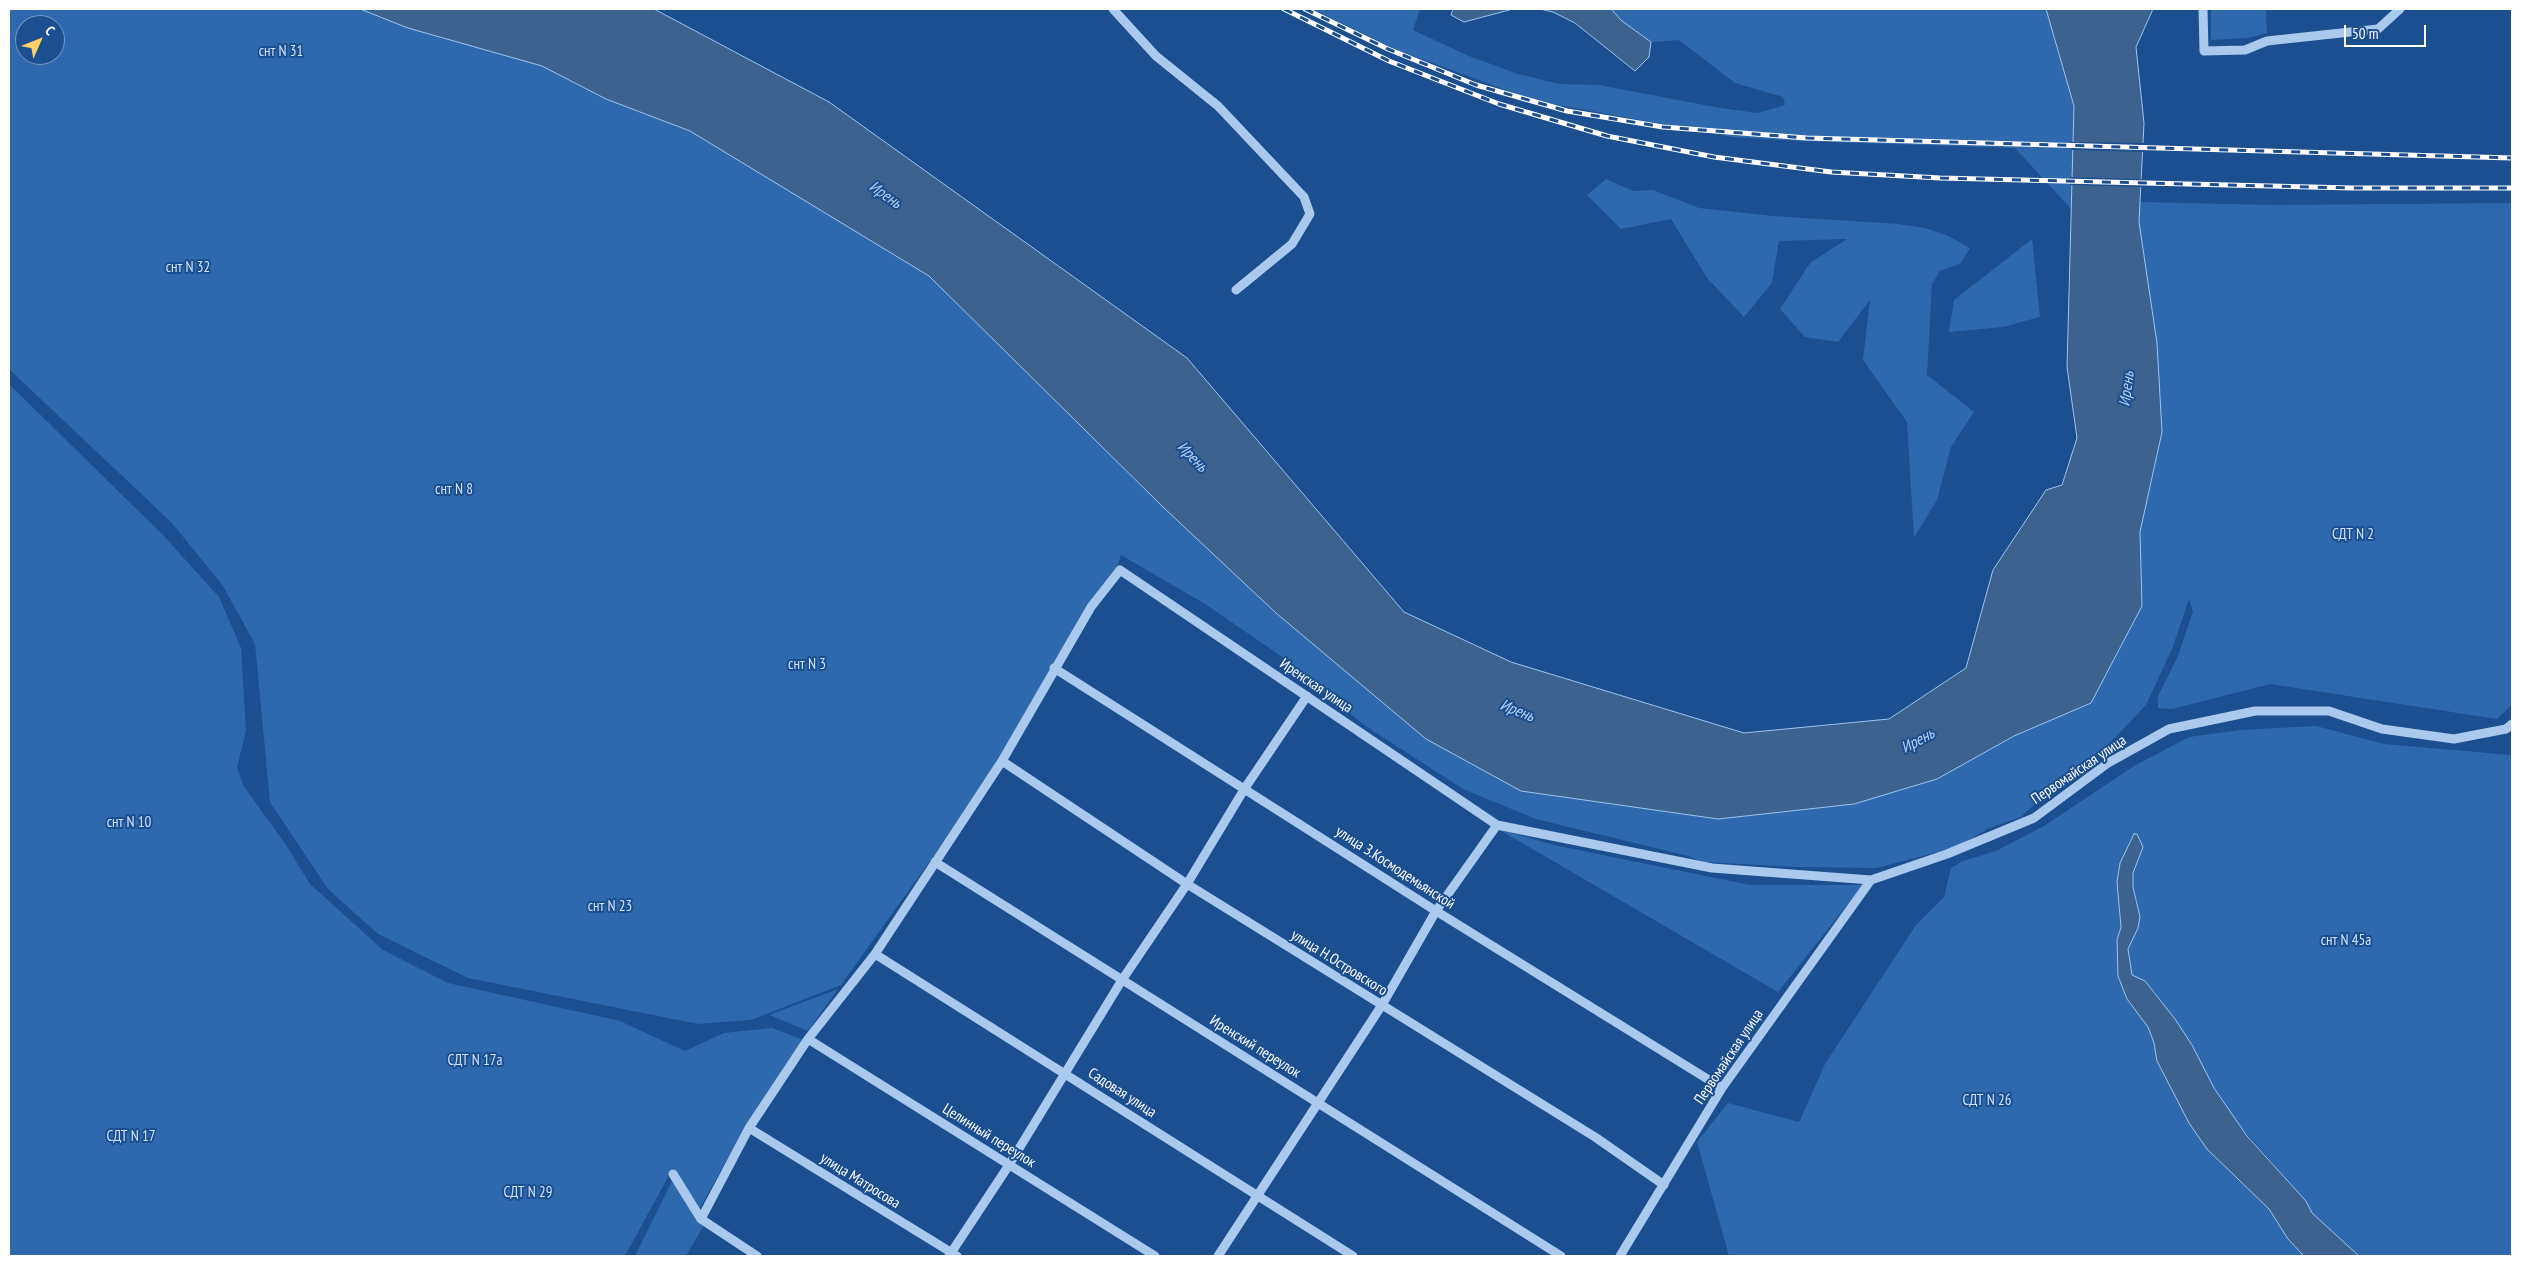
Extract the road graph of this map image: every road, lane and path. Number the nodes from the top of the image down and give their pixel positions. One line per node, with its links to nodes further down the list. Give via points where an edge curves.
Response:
1 (1113, 9): 4 (street, via 1156,56 1218,106 1304,196 1310,214 1292,244)
2 (2203, 9): 3 (street, via 2204,51 2245,50 2267,40 2378,29)
3 (2400, 9)
4 (1236, 290)
5 (1054, 668): 6 (street, Иренская улица, via 1091,608 1120,570); 8 (street); 9 (street, улица З.Космодемьянской)
6 (1307, 696): 9 (street); 10 (street, Иренская улица)
7 (2512, 724): 12 (street, Первомайская улица, via 2506,729 2454,739 2382,729 2329,711 2255,711 2169,729 2108,763 2034,818 1948,854)
8 (1002, 760): 11 (street); 13 (street, улица Н.Островского)
9 (1245, 788): 13 (street); 14 (street, улица З.Космодемьянской)
10 (1497, 825): 12 (street, Первомайская улица, via 1712,868); 14 (street)
11 (935, 862): 15 (street); 16 (street, Иренский переулок)
12 (1871, 880): 20 (street, Первомайская улица)
13 (1187, 884): 16 (street); 17 (street, улица Н.Островского)
14 (1436, 911): 17 (street); 20 (street, улица З.Космодемьянской)
15 (875, 954): 18 (street); 19 (street, Садовая улица)
16 (1122, 980): 19 (street); 21 (street, Иренский переулок)
17 (1382, 1005): 21 (street); 25 (street, улица Н.Островского, via 1594,1137)
18 (808, 1039): 22 (street); 23 (street, Целинный переулок)
19 (1065, 1072): 23 (street); 26 (street, Садовая улица)
20 (1722, 1088): 25 (street, Первомайская улица)
21 (1317, 1102): 26 (street); 33 (street, Иренский переулок)
22 (749, 1128): 27 (street); 28 (street, улица Матросова)
23 (1009, 1165): 28 (street); 30 (street, Целинный переулок)
24 (673, 1174): 27 (street)
25 (1664, 1185): 34 (street, Первомайская улица)
26 (1256, 1196): 31 (street); 32 (street, Садовая улица)
27 (701, 1219): 29 (street)
28 (952, 1255)
29 (757, 1256)
30 (1155, 1256)
31 (1218, 1256)
32 (1353, 1256)
33 (1560, 1256)
34 (1620, 1256)

